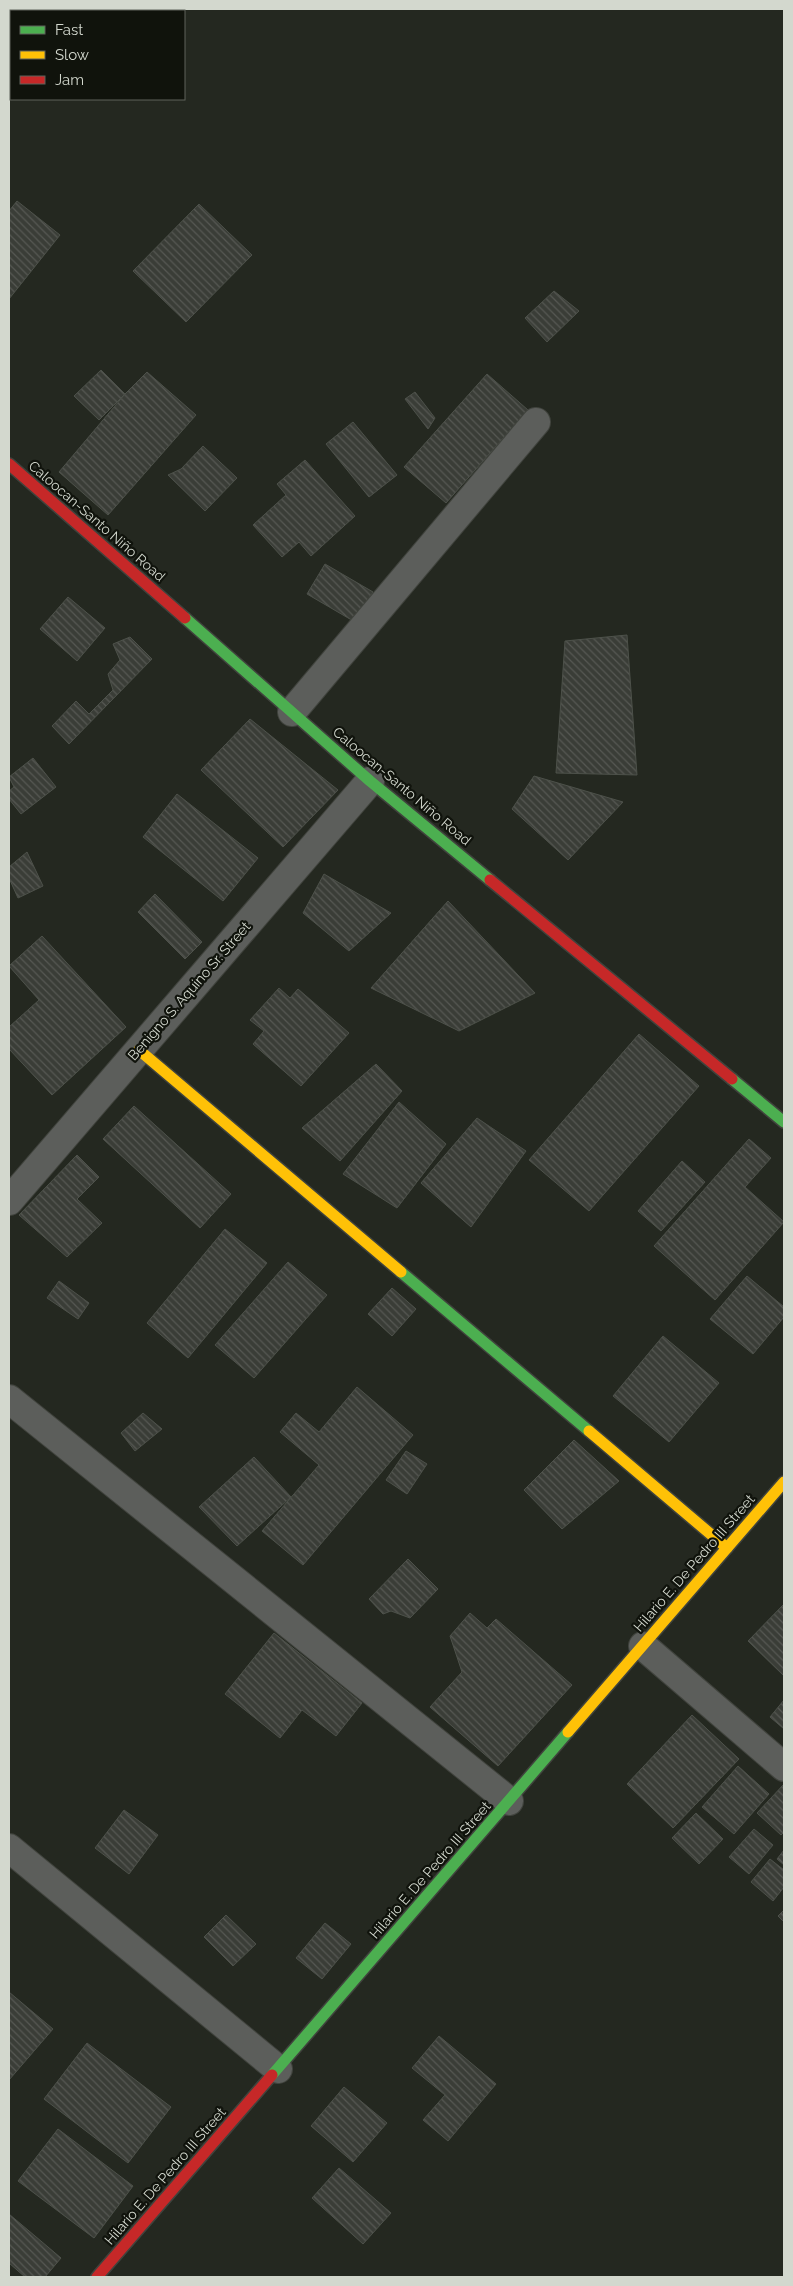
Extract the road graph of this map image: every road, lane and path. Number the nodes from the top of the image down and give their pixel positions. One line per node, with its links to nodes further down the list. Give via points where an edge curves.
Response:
1 (536, 422): 3 (street)
2 (9, 464): 3 (street, Caloocan-Santo Niño Road)
3 (292, 712): 4 (street, Caloocan-Santo Niño Road)
4 (370, 781): 5 (street, Benigno S. Aquino Sr. Street); 6 (street, Caloocan-Santo Niño Road)
5 (139, 1050): 7 (street, Benigno S. Aquino Sr. Street); 10 (street)
6 (784, 1122)
7 (9, 1201)
8 (9, 1399): 13 (street)
9 (784, 1482): 10 (street, Hilario E. De Pedro III Street)
10 (727, 1548): 11 (street, Hilario E. De Pedro III Street)
11 (642, 1646): 12 (street); 13 (street, Hilario E. De Pedro III Street)
12 (784, 1767)
13 (509, 1801): 15 (street, Hilario E. De Pedro III Street)
14 (9, 1848): 15 (street)
15 (278, 2069): 16 (street, Hilario E. De Pedro III Street)
16 (97, 2277)

